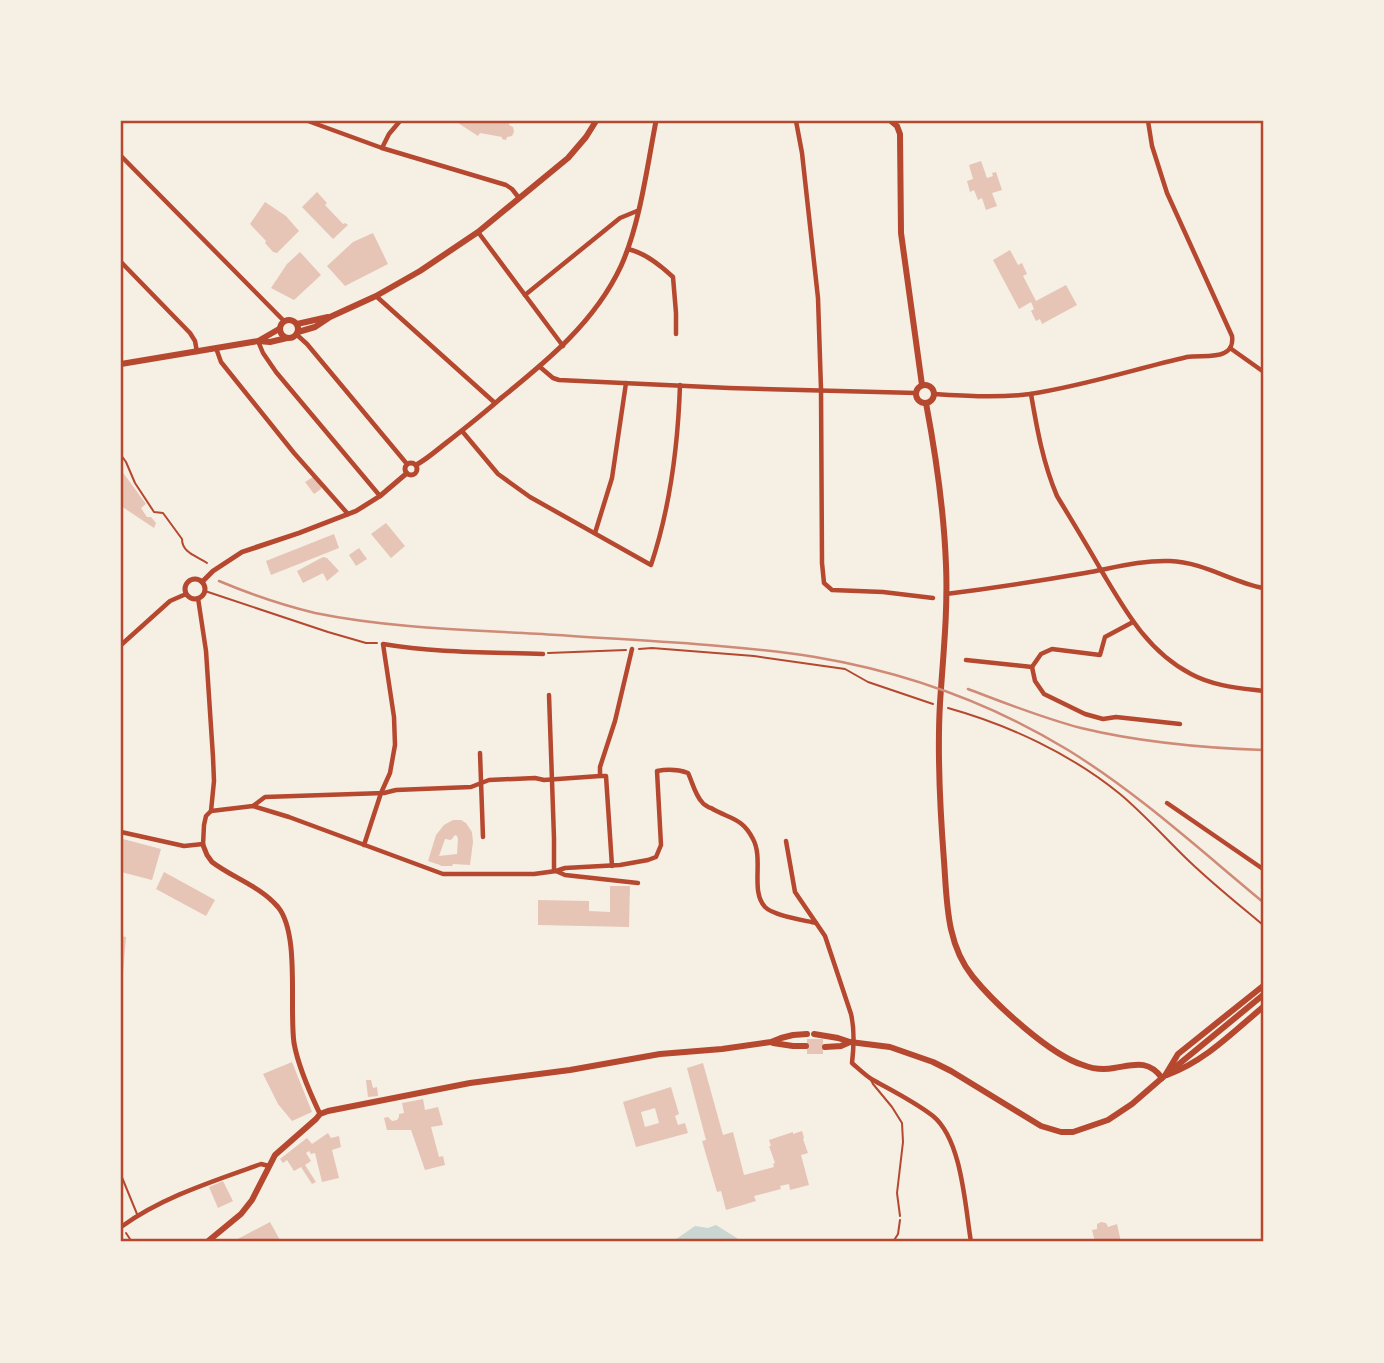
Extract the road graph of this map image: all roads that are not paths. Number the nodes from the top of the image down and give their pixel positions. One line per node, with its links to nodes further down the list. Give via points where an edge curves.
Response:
1 (308, 121): 8 (street)
2 (400, 121): 8 (street)
3 (596, 121): 10 (main road, via 568,158)
4 (656, 121): 11 (street)
5 (796, 121): 33 (street, via 818,298)
6 (894, 121): 32 (main road, via 900,139 901,233)
7 (1148, 121): 25 (street, via 1161,177 1232,336)
8 (382, 148): 10 (street, via 506,185)
9 (121, 156): 17 (street)
10 (519, 198): 12 (main road)
11 (637, 211): 13 (street); 15 (street, via 620,218)
12 (478, 232): 15 (street); 16 (main road)
13 (628, 249): 20 (street, via 673,277); 23 (street, via 609,288)
14 (121, 262): 26 (street, via 190,332)
15 (525, 295): 23 (street)
16 (376, 296): 19 (main road, via 316,327); 37 (street)
17 (284, 321): 18 (main road); 19 (main road, via 292,320)
18 (279, 329): 21 (main road); 22 (main road)
19 (297, 330): 21 (main road); 40 (street)
20 (676, 334)
21 (287, 338): 22 (main road)
22 (258, 341): 24 (main road); 43 (street, via 276,372)
23 (563, 346): 28 (street)
24 (216, 348): 26 (main road); 44 (street, via 221,362)
25 (1230, 348): 29 (street); 36 (street, via 1219,355 1189,356)
26 (197, 352): 27 (main road)
27 (121, 364)
28 (540, 367): 30 (street, via 559,380); 37 (street)
29 (1261, 370)
30 (626, 383): 31 (street); 45 (street, via 612,478)
31 (680, 385): 33 (street); 45 (street, via 674,463 651,565)
32 (922, 385): 34 (main road); 35 (main road)
33 (821, 390): 34 (street); 52 (street, via 824,583 832,590)
34 (916, 393): 38 (main road, via 918,400)
35 (934, 394): 36 (street); 38 (main road)
36 (1031, 394): 46 (street, via 1050,479)
37 (496, 403): 39 (street)
38 (926, 403): 50 (main road, via 940,488)
39 (461, 431): 41 (street); 45 (street, via 498,474)
40 (407, 464): 41 (street); 42 (street)
41 (416, 465): 42 (street, via 415,474)
42 (407, 473): 43 (street)
43 (380, 496): 44 (street)
44 (348, 514): 47 (street, via 242,552)
45 (595, 533)
46 (1102, 570): 48 (street, via 1172,561); 50 (street); 53 (street)
47 (202, 582): 49 (street, via 190,580); 51 (street, via 205,591)
48 (1263, 588)
49 (187, 593): 51 (street); 54 (street, via 170,601)
50 (946, 594): 87 (main road, via 940,808 954,943 985,991 1053,1050 1097,1069 1146,1065)
51 (198, 598): 69 (street, via 214,757)
52 (933, 598)
53 (1133, 622): 58 (street, via 1105,637 1100,655 1052,649 1041,654); 59 (street, via 1160,654 1191,674 1234,688)
54 (121, 645)
55 (632, 649): 63 (street)
56 (543, 654): 66 (street, via 383,644 395,745)
57 (967, 660): 58 (street)
58 (1032, 667): 61 (street, via 1044,694 1084,714)
59 (1263, 691)
60 (549, 695): 64 (street)
61 (1180, 724)
62 (480, 752): 65 (street)
63 (600, 776): 64 (street); 75 (street, via 606,776)
64 (551, 779): 65 (street); 77 (street)
65 (482, 783): 66 (street); 71 (street)
66 (381, 793): 68 (street, via 265,797); 74 (street)
67 (1167, 803): 76 (street)
68 (253, 806): 69 (street); 74 (street)
69 (211, 811): 73 (street, via 204,825)
70 (121, 832): 73 (street, via 184,846)
71 (483, 837)
72 (786, 841): 79 (street, via 795,892)
73 (203, 845): 89 (street, via 212,862 268,897 285,917 290,936 294,1044)
74 (363, 845): 77 (street, via 443,874)
75 (612, 866): 77 (street); 79 (street, via 656,857 661,845 657,772 680,770 688,773 701,802 737,819 750,834 758,852 758,886 766,908)
76 (1263, 869)
77 (555, 871): 78 (street)
78 (638, 883)
79 (816, 923): 84 (street, via 825,936 851,1014)
80 (1263, 986): 87 (main road, via 1178,1054)
81 (1263, 995): 87 (main road)
82 (1263, 1007): 87 (main road, via 1209,1053)
83 (771, 1042): 84 (main road, via 811,1034); 85 (main road); 89 (main road, via 470,1083)
84 (852, 1042): 86 (main road); 87 (main road, via 890,1047 933,1062 1051,1130 1073,1132 1108,1120); 88 (street, via 852,1063)
85 (806, 1046)
86 (825, 1047)
87 (1163, 1076)
88 (871, 1079): 93 (lane, via 902,1124 897,1192); 96 (street, via 935,1118 945,1131 957,1160)
89 (320, 1114): 90 (main road)
90 (269, 1166): 92 (street, via 261,1164); 95 (main road, via 252,1200)
91 (121, 1175): 92 (lane)
92 (137, 1215): 94 (street)
93 (900, 1216)
94 (122, 1226)
95 (206, 1242)
96 (971, 1242)

